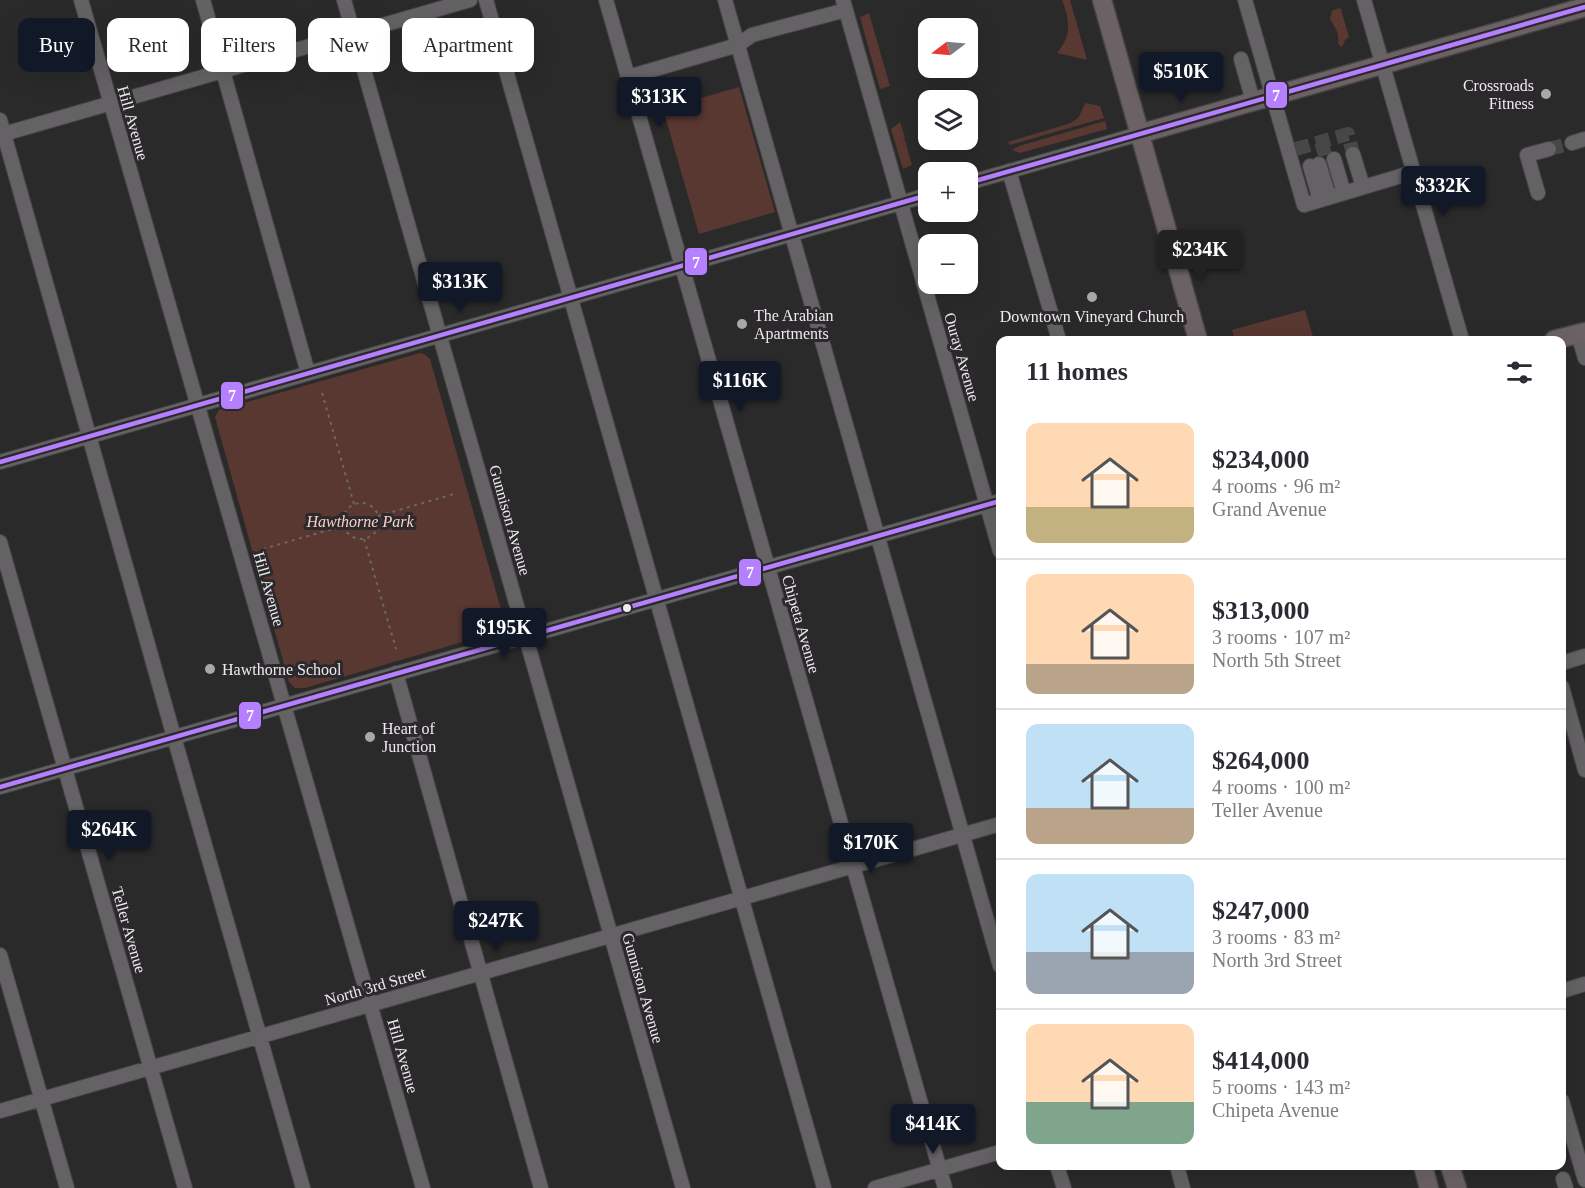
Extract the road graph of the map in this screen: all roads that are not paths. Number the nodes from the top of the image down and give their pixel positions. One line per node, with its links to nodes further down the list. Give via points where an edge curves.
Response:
1 (81, 0): 25 (street, Hill Avenue)
2 (203, 0): 13 (street)
3 (344, 0): 14 (street, Gunnison Avenue)
4 (470, 0): 15 (street)
5 (486, 0): 40 (street)
6 (606, 0): 22 (street, Chipeta Avenue)
7 (725, 0): 16 (street)
8 (1102, 0): 27 (main road)
9 (1245, 0): 23 (street)
10 (1364, 0): 18 (street)
11 (845, 5): 16 (street, via 752,35); 37 (street, Ouray Avenue)
12 (1585, 7): 18 (main road)
13 (208, 18)
14 (349, 18)
15 (390, 23)
16 (738, 45): 22 (street); 38 (street)
17 (1241, 59): 24 (street)
18 (1383, 64): 23 (main road); 32 (street)
19 (219, 72): 25 (street)
20 (223, 72): 48 (street)
21 (364, 72): 42 (street, Gunnison Avenue)
22 (627, 77): 39 (street, Chipeta Avenue)
23 (1272, 96): 24 (main road); 35 (street, via 1292,150 1304,205)
24 (1253, 101): 27 (main road)
25 (110, 103): 28 (street); 49 (street, Hill Avenue)
26 (0, 120): 28 (street)
27 (1139, 134): 31 (street); 44 (main road)
28 (2, 135): 50 (street)
29 (1549, 149): 34 (street, via 1527,155)
30 (1333, 160): 35 (street); 35 (street); 35 (street)
31 (1009, 171): 33 (street); 43 (street)
32 (1414, 172): 35 (street); 45 (street)
33 (978, 180)
34 (1538, 193)
35 (1343, 194)
36 (918, 198): 37 (street)
37 (901, 202): 38 (street); 52 (street, Ouray Avenue)
38 (792, 234): 39 (street); 54 (street)
39 (681, 265): 40 (street); 56 (street, Chipeta Avenue)
40 (571, 297): 42 (street); 57 (street)
41 (1582, 333): 46 (main road); 47 (street)
42 (440, 335): 48 (street); 58 (street, Gunnison Avenue)
43 (1058, 336)
44 (1197, 336)
45 (1461, 336)
46 (1566, 337)
47 (1585, 358)
48 (308, 373): 49 (street)
49 (198, 405): 50 (street); 63 (street, Hill Avenue)
50 (89, 437): 51 (street); 64 (street)
51 (0, 462)
52 (994, 503): 53 (street, Ouray Avenue); 54 (street)
53 (996, 519)
54 (879, 536): 56 (street); 69 (street)
55 (0, 542): 65 (street, Teller Avenue)
56 (767, 568): 57 (street); 70 (street, Chipeta Avenue)
57 (657, 599): 58 (street); 71 (street)
58 (526, 636): 61 (street); 72 (street, Gunnison Avenue)
59 (1585, 656): 60 (street)
60 (1566, 662)
61 (396, 673): 63 (street); 75 (street)
62 (1566, 701): 66 (street)
63 (285, 705): 64 (street); 78 (street, Hill Avenue)
64 (174, 737): 65 (street); 79 (street)
65 (66, 769): 67 (street); 80 (street, Teller Avenue)
66 (1585, 770)
67 (0, 787)
68 (996, 825): 69 (street, North 3rd Street)
69 (963, 835): 70 (street, North 3rd Street); 73 (street)
70 (853, 867): 71 (street, North 3rd Street); 85 (street, Chipeta Avenue)
71 (742, 898): 72 (street, North 3rd Street); 97 (street)
72 (611, 936): 75 (street, North 3rd Street); 96 (street, Gunnison Avenue)
73 (996, 952)
74 (0, 955): 81 (street)
75 (480, 973): 78 (street, North 3rd Street); 95 (street)
76 (1585, 984): 77 (street)
77 (1566, 990)
78 (371, 1004): 79 (street, North 3rd Street); 94 (street, Hill Avenue)
79 (259, 1036): 80 (street, North 3rd Street); 93 (street)
80 (152, 1067): 81 (street, North 3rd Street); 92 (street, Teller Avenue)
81 (41, 1099): 82 (street, North 3rd Street); 91 (street)
82 (0, 1111)
83 (1566, 1115): 90 (street)
84 (996, 1153): 85 (street)
85 (939, 1169): 98 (street); 99 (street, Chipeta Avenue)
86 (1058, 1170): 100 (street)
87 (1178, 1170): 101 (street)
88 (1424, 1170): 102 (main road)
89 (1451, 1170): 103 (main road)
90 (1585, 1180)
91 (67, 1188)
92 (185, 1188)
93 (303, 1188)
94 (423, 1188)
95 (541, 1188)
96 (683, 1188)
97 (824, 1188)
98 (875, 1188)
99 (945, 1188)
100 (1064, 1188)
101 (1183, 1188)
102 (1429, 1188)
103 (1457, 1188)

